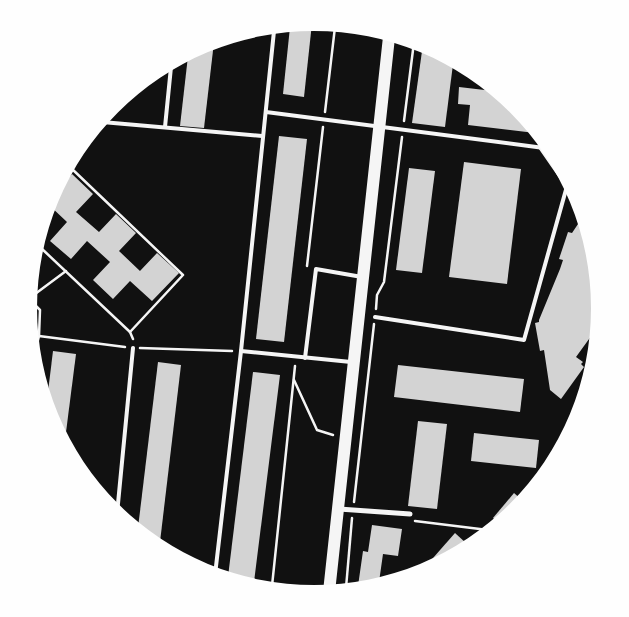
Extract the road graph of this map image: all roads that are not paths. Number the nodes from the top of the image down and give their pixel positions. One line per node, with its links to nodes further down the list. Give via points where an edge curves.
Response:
1 (274, 35): 4 (lane)
2 (389, 42): 7 (main road)
3 (171, 71): 6 (lane)
4 (266, 112): 7 (lane); 8 (lane)
5 (109, 122): 6 (lane)
6 (165, 127): 8 (lane)
7 (380, 127): 9 (lane); 11 (main road)
8 (262, 136): 14 (lane)
9 (539, 147)
10 (566, 191): 12 (lane, via 524,340)
11 (364, 277): 15 (lane, via 316,268); 16 (main road)
12 (375, 317)
13 (132, 348): 17 (lane)
14 (241, 351): 15 (lane); 20 (lane)
15 (305, 358): 16 (lane)
16 (354, 363): 18 (main road)
17 (118, 505)
18 (338, 509): 19 (street); 21 (main road)
19 (410, 514)
20 (216, 568)
21 (330, 585)

